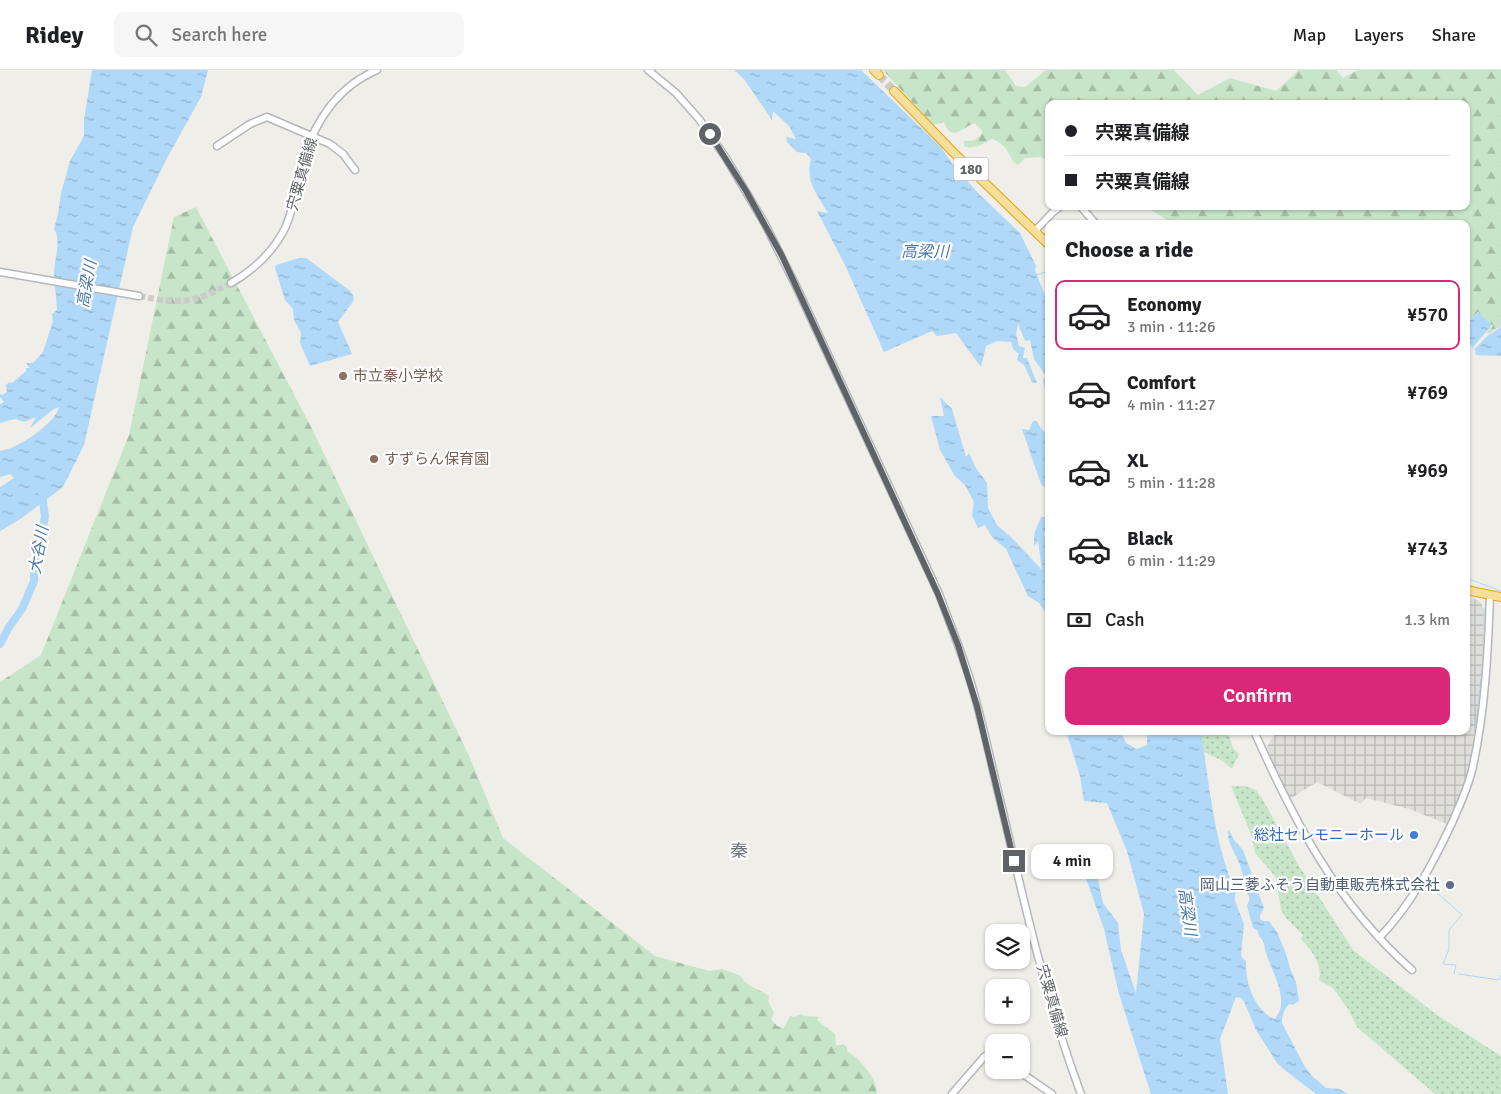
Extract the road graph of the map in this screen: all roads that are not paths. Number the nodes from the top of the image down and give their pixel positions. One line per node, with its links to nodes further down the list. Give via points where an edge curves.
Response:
1 (377, 70): 4 (main road, 宍粟真備線, via 344,90 323,115)
2 (648, 70): 25 (main road, 宍粟真備線, via 699,118 765,224 938,594 977,706 1018,878 1052,1004)
3 (894, 91): 10 (highway, 180)
4 (312, 136): 5 (main road, via 267,117); 6 (main road, via 337,148); 13 (main road, 宍粟真備線, via 291,211 280,237 252,270)
5 (217, 146)
6 (355, 170)
7 (1055, 210): 10 (main road)
8 (1084, 210): 9 (main road)
9 (1092, 220)
10 (1035, 231): 11 (highway, 180)
11 (1045, 241)
12 (0, 272): 14 (main road)
13 (231, 283)
14 (139, 296)
15 (1470, 591): 16 (highway)
16 (1490, 595): 17 (highway); 19 (main road, via 1483,700 1474,765 1468,784 1421,884)
17 (1501, 597)
18 (1256, 735): 19 (main road, via 1320,860 1363,921)
19 (1379, 938): 20 (main road)
20 (1412, 970)
21 (985, 1056): 23 (main road)
22 (1030, 1079): 24 (main road)
23 (952, 1094)
24 (1052, 1094)
25 (1081, 1094)

